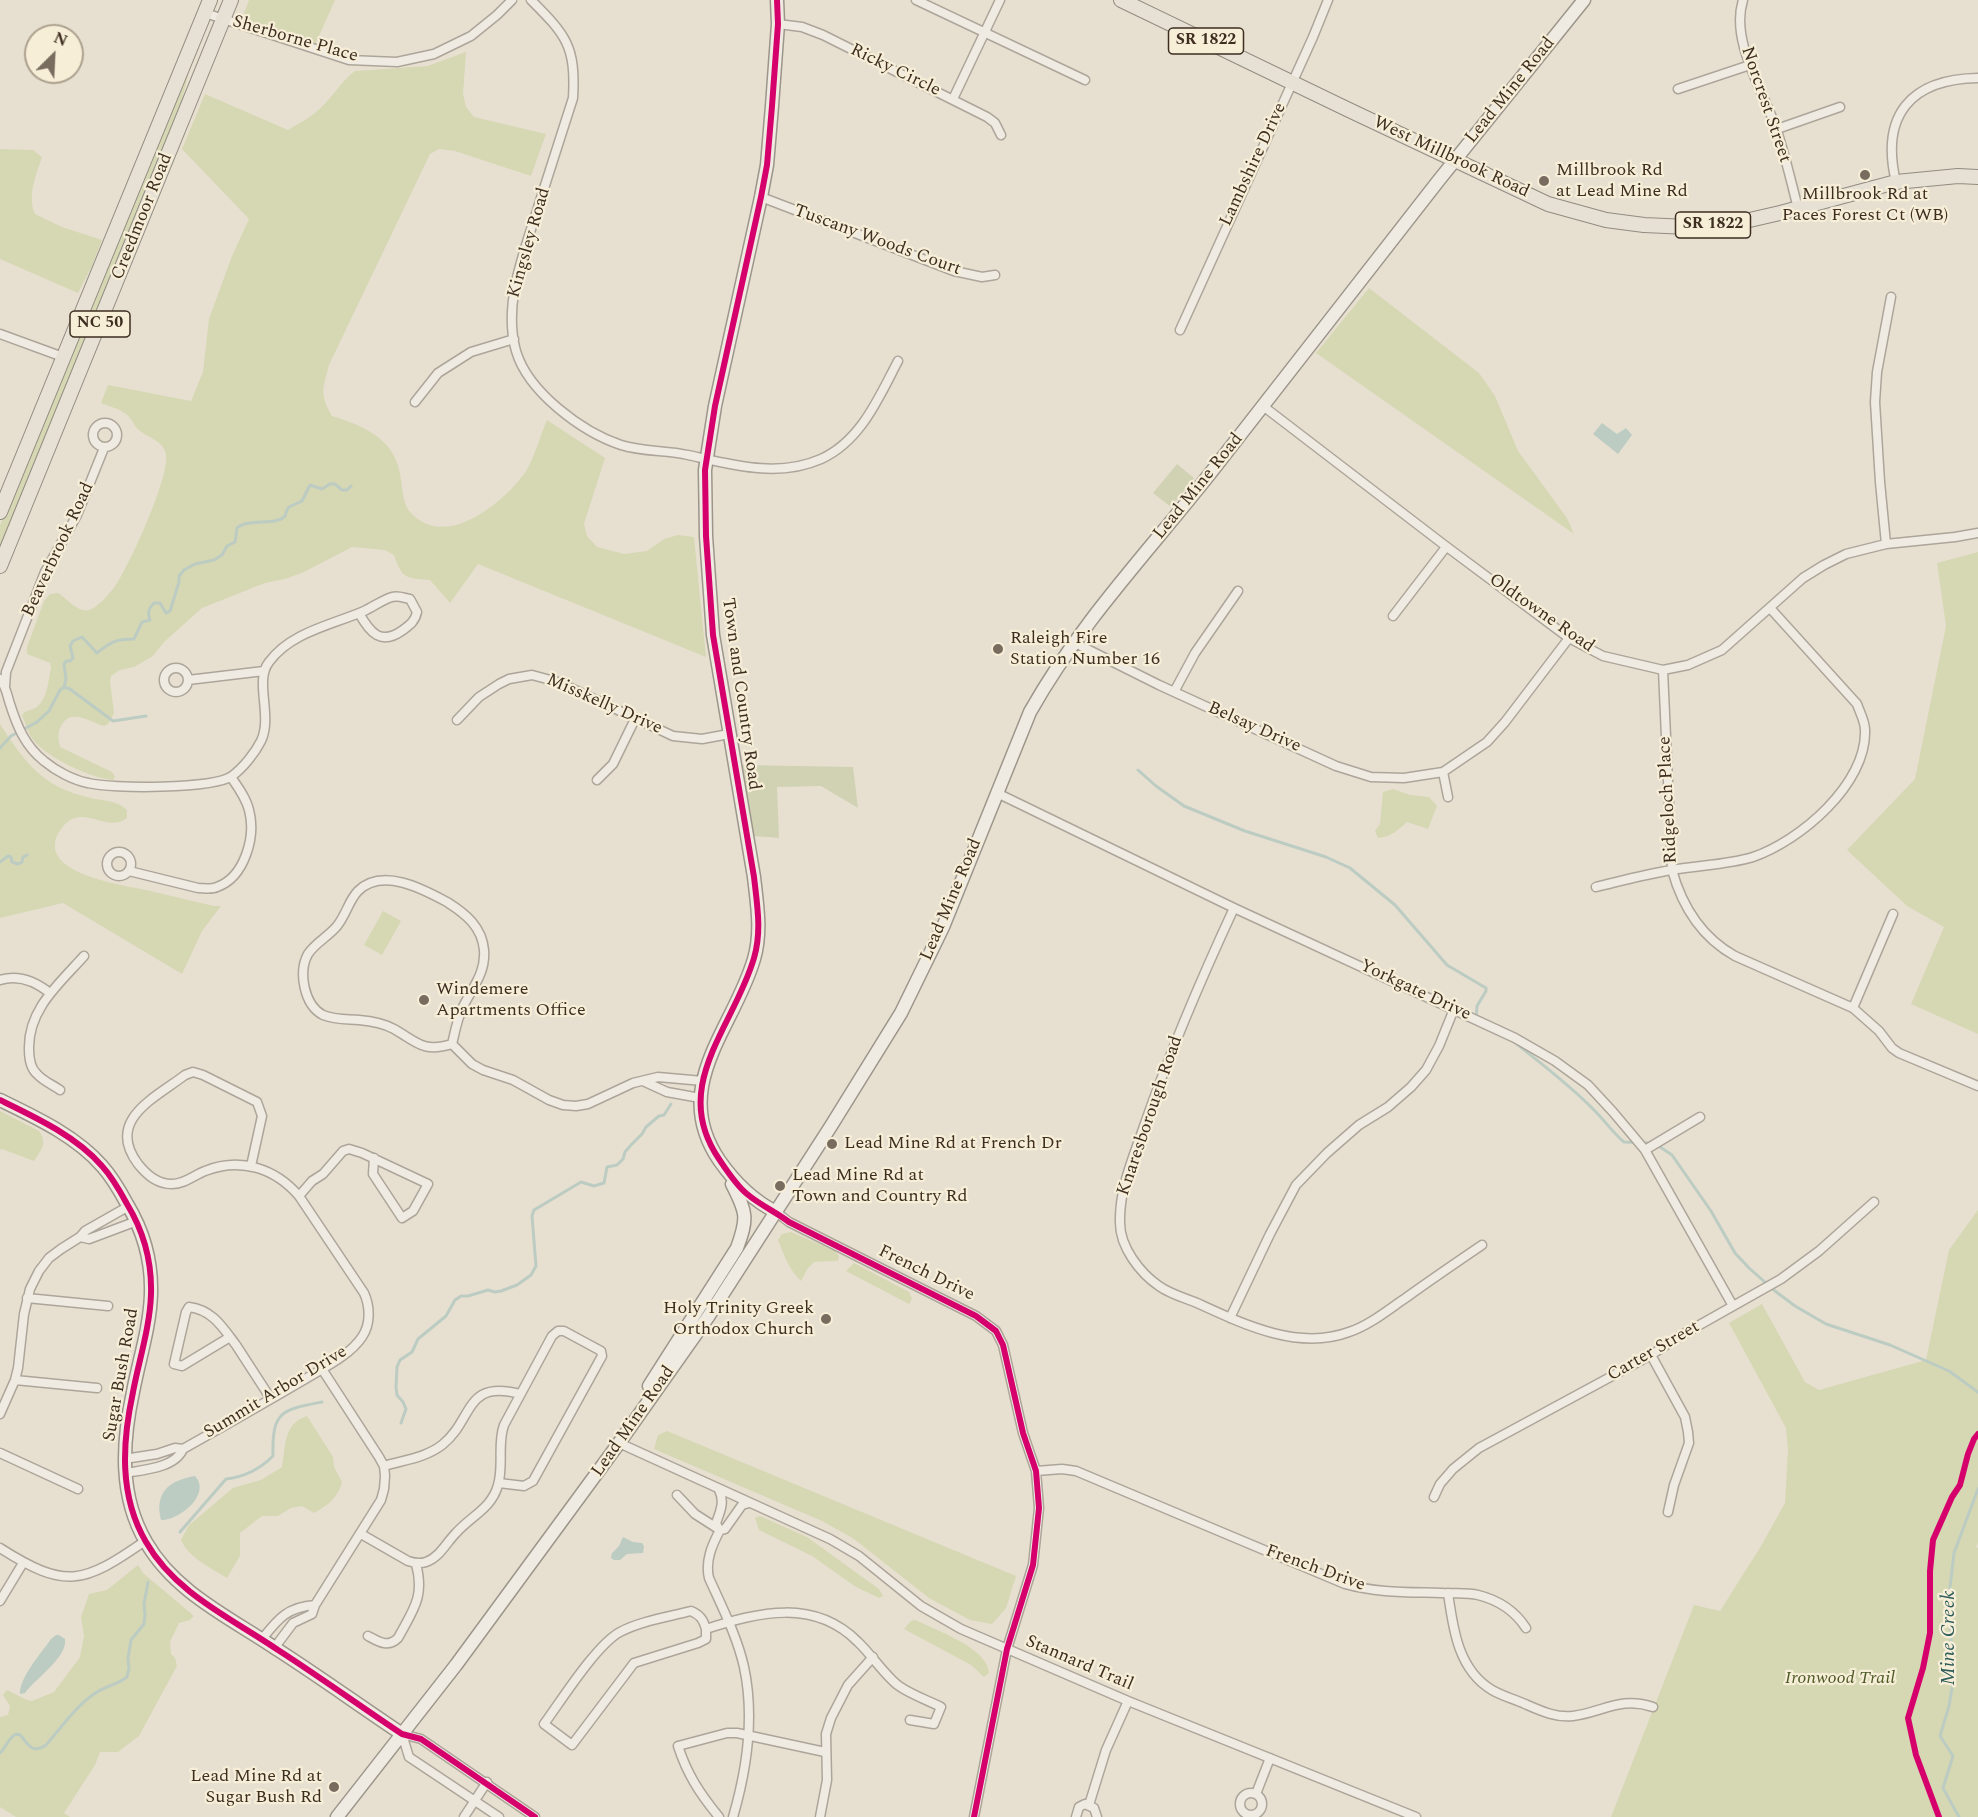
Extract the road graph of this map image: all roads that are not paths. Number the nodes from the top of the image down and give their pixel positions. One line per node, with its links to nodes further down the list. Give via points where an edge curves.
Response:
1 (231, 0): 12 (main road, Creedmoor Road / NC 50)
2 (512, 0): 12 (street, Sherborne Place, via 471,36 434,54 397,62 349,60)
3 (531, 0): 33 (street, Kingsley Road, via 564,36 571,54 573,98 519,272 511,309)
4 (777, 0): 13 (street, Town and Country Road)
5 (916, 0): 14 (street)
6 (1000, 0): 14 (street)
7 (1121, 0): 18 (main road, West Millbrook Road / SR 1822)
8 (1328, 0): 18 (street, Lambshire Drive)
9 (1584, 0): 24 (street, Lead Mine Road)
10 (1743, 0): 15 (street, Norcrest Street, via 1740,29)
11 (207, 6): 12 (street, Sherborne Place); 34 (main road, Creedmoor Road / NC 50)
12 (224, 19): 44 (main road, Creedmoor Road / NC 50)
13 (778, 24): 20 (street, Ricky Circle, via 822,35); 27 (street, Town and Country Road)
14 (984, 33): 17 (street); 20 (street)
15 (1750, 65): 19 (street); 22 (street, Norcrest Street)
16 (1978, 78): 26 (street, via 1941,82 1910,100 1899,118 1892,143)
17 (1085, 80)
18 (1292, 83): 24 (main road, West Millbrook Road / SR 1822); 31 (street, Lambshire Drive)
19 (1678, 89)
20 (952, 99): 23 (street, Ricky Circle, via 987,117)
21 (1840, 106): 22 (street)
22 (1777, 129): 28 (street, Norcrest Street)
23 (1001, 135)
24 (1455, 160): 28 (main road, West Millbrook Road / SR 1822, via 1548,204 1626,223 1710,226); 37 (street, Lead Mine Road)
25 (1978, 177): 26 (main road, West Millbrook Road / SR 1822)
26 (1896, 182): 28 (main road, West Millbrook Road / SR 1822)
27 (761, 197): 29 (street, Tuscany Woods Court, via 954,271 982,277); 39 (street, Town and Country Road)
28 (1798, 208)
29 (995, 275)
30 (1891, 297): 42 (street, via 1875,402)
31 (1180, 330)
32 (0, 334): 34 (street)
33 (514, 339): 36 (street, via 463,357 438,373); 39 (street, Kingsley Road, via 531,378 557,409 587,430 622,445)
34 (63, 357): 40 (main road, Creedmoor Road / NC 50)
35 (898, 361): 39 (street, Kingsley Road, via 856,434 822,459 778,470)
36 (415, 402)
37 (1263, 406): 43 (street, Oldtowne Road); 50 (street, Lead Mine Road)
38 (104, 448): 54 (street, Beaverbrook Road, via 77,516 45,572)
39 (706, 459): 58 (street, Town and Country Road, via 706,536 713,635)
40 (0, 512)
41 (1978, 533): 42 (street, Oldtowne Road)
42 (1886, 544): 46 (street, Oldtowne Road, via 1846,554 1824,565)
43 (1446, 547): 48 (street); 49 (street, Oldtowne Road)
44 (0, 566)
45 (1238, 591): 55 (street, via 1195,653)
46 (1770, 608): 51 (street, Oldtowne Road, via 1722,650 1688,665); 64 (street, via 1857,704 1865,729 1855,772 1836,800 1771,849 1728,863)
47 (359, 613): 47 (street, via 394,596 410,599 417,612 411,624 387,638 371,632); 52 (street, via 295,640 275,655)
48 (1393, 616)
49 (1569, 638): 51 (street, Oldtowne Road, via 1603,656); 59 (street, Belsay Drive, via 1487,742)
50 (1073, 642): 55 (street, Belsay Drive); 62 (street, Lead Mine Road, via 1030,712)
51 (1663, 670): 64 (street, Ridgeloch Place)
52 (264, 671): 53 (street); 60 (street, via 266,716 261,741)
53 (188, 680)
54 (2, 685): 60 (street, via 25,741 45,762 75,778 122,787 213,783)
55 (1174, 692): 59 (street, Belsay Drive, via 1336,766 1371,777 1404,778)
56 (635, 719): 57 (street, Misskelly Drive, via 558,682 532,675 509,678 479,697); 58 (street, Misskelly Drive, via 679,738); 61 (street, via 613,764)
57 (457, 720)
58 (729, 734): 76 (street, Town and Country Road, via 754,877 758,936 754,961 718,1035)
59 (1443, 772): 63 (street)
60 (231, 777): 65 (street, via 249,808 251,830 246,857 232,877 210,889)
61 (597, 780)
62 (997, 793): 67 (street, Yorkgate Drive); 89 (street, Lead Mine Road, via 943,927 901,1013)
63 (1448, 797)
64 (1672, 870): 66 (street); 72 (street, Ridgeloch Place, via 1695,921 1723,949)
65 (129, 871)
66 (1596, 887)
67 (1234, 908): 73 (street, Yorkgate Drive); 96 (street, Knaresborough Road, via 1151,1108 1126,1179 1119,1226 1126,1248 1138,1266 1160,1287)
68 (1893, 914): 72 (street)
69 (84, 956): 71 (street)
70 (0, 980): 71 (street, via 27,979)
71 (50, 993): 78 (street, via 35,1016 29,1055 36,1074)
72 (1853, 1008): 77 (street, Ridgeloch Place, via 1899,1053)
73 (1454, 1010): 82 (street, Yorkgate Drive, via 1515,1038 1588,1085); 96 (street, via 1426,1070 1411,1087 1359,1125 1296,1185)
74 (452, 1044): 74 (street, via 461,1011 481,976 484,951 476,927 457,909 420,888 392,880 365,885 356,892 338,925 307,956 304,982 312,1005 333,1018 382,1023 420,1046); 75 (street, via 472,1064 563,1105 588,1104)
75 (643, 1081): 76 (street, via 658,1077); 79 (street, via 667,1092)
76 (703, 1082): 79 (street, Town and Country Road)
77 (1978, 1086)
78 (60, 1090)
79 (700, 1098): 84 (street, Town and Country Road, via 705,1134)
80 (0, 1100): 88 (street, Sugar Bush Road, via 84,1149 101,1164)
81 (1700, 1117): 82 (street)
82 (1645, 1150): 95 (street, Yorkgate Drive)
83 (374, 1158): 83 (street, via 373,1174 402,1218 413,1210 428,1184); 86 (street, via 355,1150 343,1151)
84 (721, 1162): 89 (street, Town and Country Road, via 747,1194); 112 (street, via 744,1208 745,1225 737,1248)
85 (251, 1166): 85 (street, Summit Arbor Drive, via 226,1165 184,1182 160,1183 131,1154 127,1128 138,1111 185,1075 203,1075 257,1102 261,1108); 86 (street, Summit Arbor Drive, via 277,1175)
86 (300, 1196): 99 (street, Summit Arbor Drive, via 368,1302 368,1326 363,1336)
87 (1874, 1202): 95 (street, Carter Street, via 1819,1251 1781,1279)
88 (129, 1206): 90 (street, Sugar Bush Road); 91 (street)
89 (776, 1212): 105 (street, Lead Mine Road); 113 (street, French Drive, via 976,1316 996,1331)
90 (137, 1221): 91 (street, via 89,1239); 109 (street, Sugar Bush Road, via 148,1253 151,1295 127,1419)
91 (80, 1237): 93 (street, via 49,1258)
92 (1482, 1245): 96 (street, Knaresborough Road, via 1350,1332 1326,1338 1299,1338)
93 (27, 1298): 94 (street); 100 (street)
94 (108, 1306)
95 (1733, 1306): 98 (street, Carter Street)
96 (1230, 1318)
97 (230, 1337): 97 (street, via 208,1312 189,1307 174,1364 182,1366); 103 (street)
98 (1651, 1355): 119 (street, Carter Street, via 1479,1448 1453,1469); 121 (street, via 1685,1417 1688,1432 1689,1443)
99 (322, 1368): 103 (street, Summit Arbor Drive); 111 (street)
100 (15, 1380): 101 (street); 104 (street)
101 (97, 1388)
102 (520, 1394): 111 (street, via 505,1390 479,1397 441,1446); 115 (street, via 500,1435); 115 (street, via 558,1330 601,1351 602,1356 533,1482 524,1486)
103 (270, 1399): 106 (street, Summit Arbor Drive)
104 (0, 1414)
105 (619, 1443): 112 (street, Lead Mine Road); 117 (street, Stannard Trail)
106 (183, 1449): 108 (street, Summit Arbor Drive); 110 (street, Summit Arbor Drive)
107 (0, 1453): 116 (street)
108 (157, 1454): 109 (street, Summit Arbor Drive); 110 (street)
109 (124, 1459): 114 (street, Sugar Bush Road)
110 (161, 1466): 114 (street, Summit Arbor Drive)
111 (384, 1466): 123 (street, via 381,1500)
112 (600, 1469): 142 (street, Lead Mine Road)
113 (1036, 1471): 128 (street, French Drive, via 1076,1472 1345,1584 1373,1590); 137 (street, via 1039,1508 1033,1565)
114 (125, 1473): 124 (street, Sugar Bush Road, via 128,1494)
115 (499, 1483): 127 (street, via 486,1507 435,1558)
116 (78, 1489)
117 (719, 1490): 120 (street, Stannard Trail); 122 (street, via 722,1505 716,1523)
118 (677, 1495): 122 (street, via 695,1514)
119 (1434, 1497)
120 (750, 1503): 122 (street, via 741,1505 725,1529); 137 (street, Stannard Trail, via 830,1539 859,1556 921,1606)
121 (1668, 1512)
122 (720, 1530): 131 (street, via 707,1570)
123 (361, 1534): 127 (street); 130 (street)
124 (145, 1541): 126 (street, via 104,1568 80,1576 63,1577); 135 (street, Sugar Bush Road, via 186,1588)
125 (0, 1548): 126 (street)
126 (23, 1563): 129 (street)
127 (416, 1564): 134 (street, via 420,1590 398,1638 387,1644)
128 (1448, 1593): 132 (street, French Drive, via 1479,1595 1493,1601 1519,1617); 140 (street, via 1461,1654 1473,1675 1492,1690 1561,1717 1636,1702)
129 (0, 1601)
130 (315, 1605): 135 (street, via 285,1613); 136 (street, via 312,1614 293,1623)
131 (729, 1622): 133 (street); 138 (street, via 766,1613 818,1617 845,1630); 143 (street, via 744,1668)
132 (1526, 1628)
133 (706, 1629): 133 (street, via 706,1639 698,1643 634,1663 572,1745 544,1724 601,1647 619,1633 691,1611 699,1614)
134 (368, 1636)
135 (262, 1639): 136 (street, Sugar Bush Road)
136 (275, 1647): 142 (street, Sugar Bush Road)
137 (1007, 1649): 139 (street, Stannard Trail); 157 (street)
138 (873, 1657): 141 (street, via 899,1686 940,1707 934,1724); 144 (street, via 848,1685 835,1708 826,1734)
139 (1128, 1701): 145 (street, Stannard Trail); 149 (street, via 1106,1750)
140 (1653, 1707)
141 (910, 1720)
142 (402, 1734): 146 (street, via 421,1739); 148 (street, via 409,1757); 150 (street, Lead Mine Road)
143 (749, 1734): 144 (street); 154 (street, via 727,1733 678,1746 689,1775); 155 (street, via 744,1776)
144 (825, 1752): 156 (street, via 826,1780)
145 (1270, 1758): 147 (street); 160 (street, Stannard Trail)
146 (487, 1782): 148 (street); 153 (street)
147 (1256, 1794)
148 (474, 1801): 151 (street); 152 (street)
149 (1089, 1805): 158 (street, via 1079,1808); 159 (street, via 1095,1808)
150 (337, 1817)
151 (464, 1817)
152 (499, 1817)
153 (535, 1817)
154 (719, 1817)
155 (733, 1817)
156 (820, 1817)
157 (974, 1817)
158 (1076, 1817)
159 (1097, 1817)
160 (1416, 1817)

